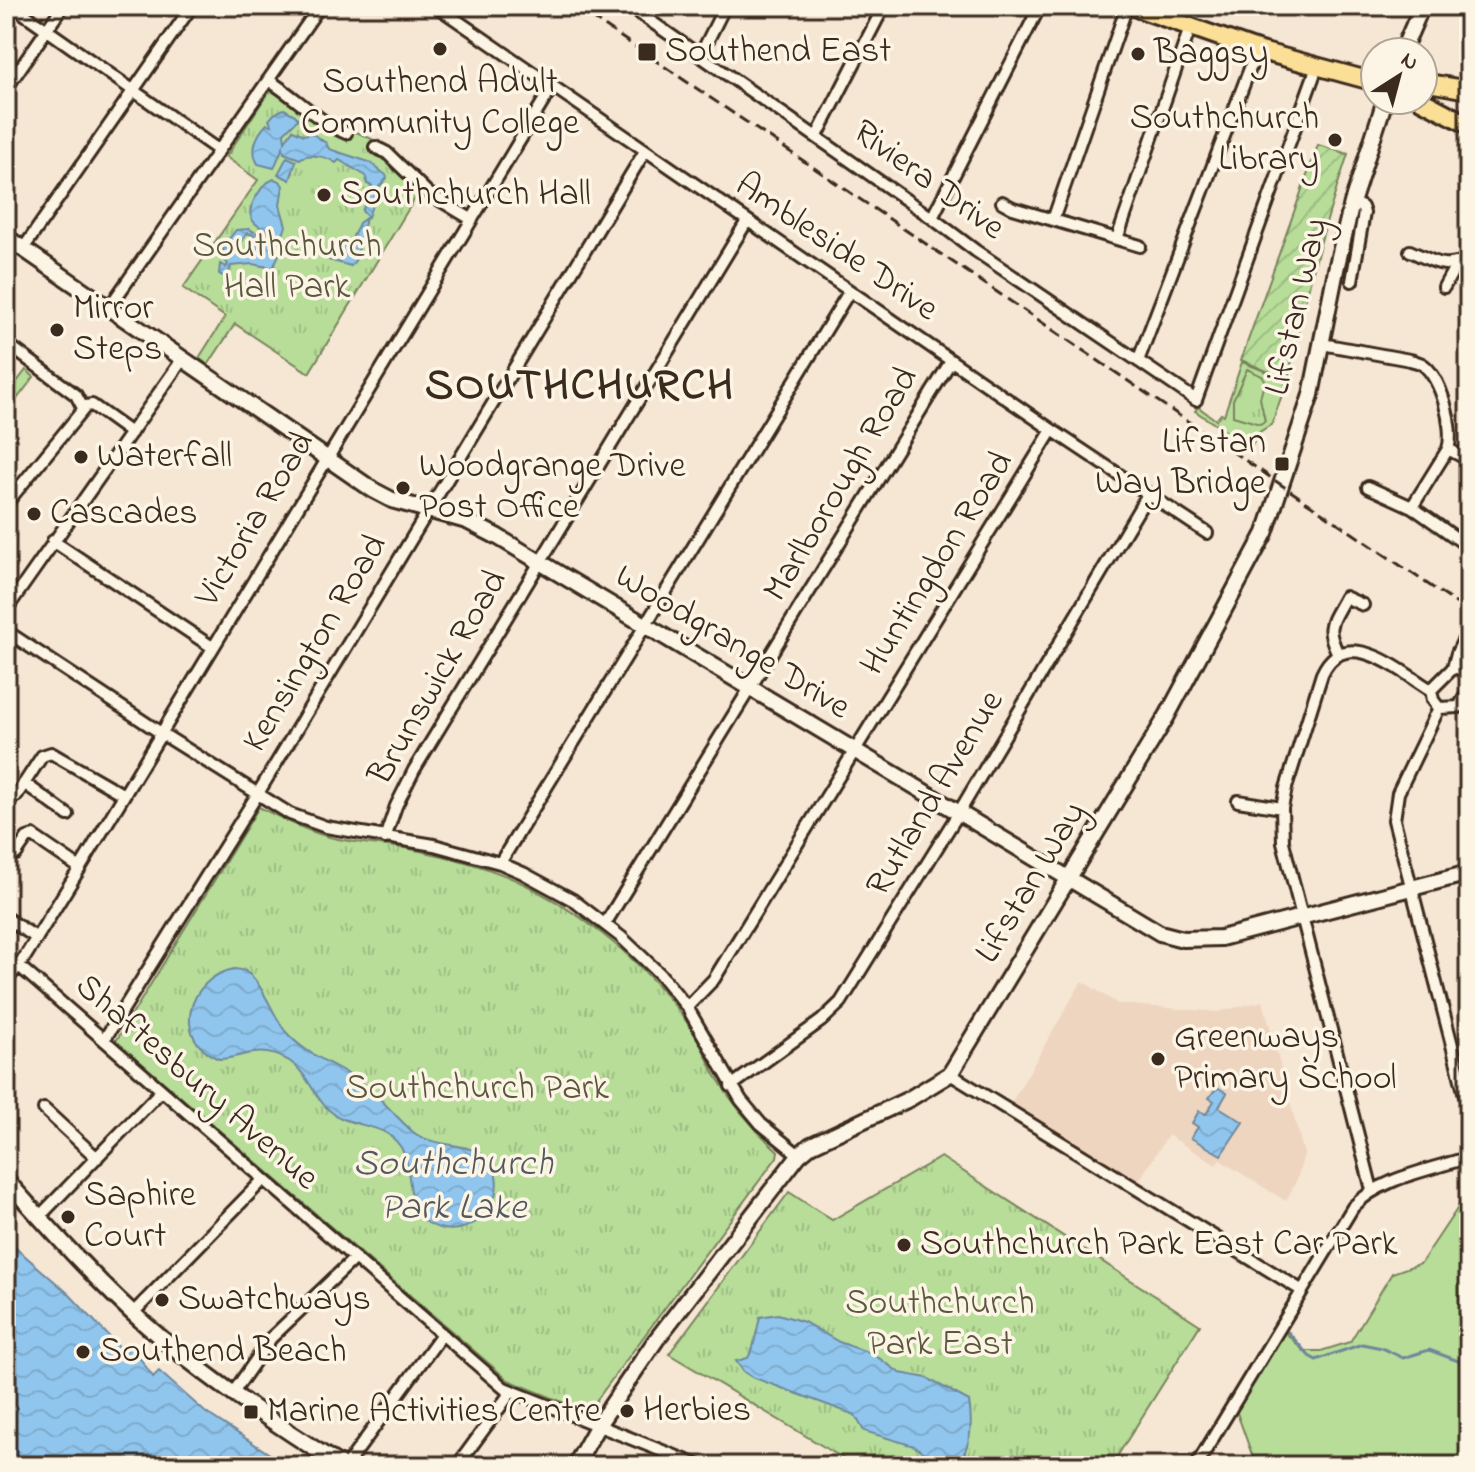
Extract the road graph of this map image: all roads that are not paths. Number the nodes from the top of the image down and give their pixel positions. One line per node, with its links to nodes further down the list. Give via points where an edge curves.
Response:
1 (13, 6): 13 (street)
2 (63, 6): 13 (street)
3 (192, 6): 23 (street)
4 (320, 6): 19 (street)
5 (436, 6): 21 (street, Ambleside Drive)
6 (629, 6): 16 (street, Riviera Drive)
7 (725, 6): 16 (street)
8 (884, 6): 29 (street)
9 (1040, 6): 35 (street)
10 (1129, 6): 12 (main road); 37 (street)
11 (1418, 7): 14 (street)
12 (1190, 28): 15 (main road); 40 (street)
13 (47, 30): 22 (street); 23 (street)
14 (1408, 36)
15 (1257, 50): 17 (main road); 54 (street)
16 (700, 56): 29 (street, Riviera Drive)
17 (1317, 67): 18 (main road); 54 (street, Riviera Drive, via 1196,400)
18 (1359, 78)
19 (268, 80): 28 (street, via 325,124); 31 (street)
20 (1439, 85): 24 (main road)
21 (552, 87): 32 (street, Ambleside Drive); 36 (street, Victoria Road)
22 (6, 89)
23 (133, 90): 31 (street); 42 (street)
24 (1469, 90)
25 (1439, 109): 27 (main road)
26 (1380, 116): 34 (street, Lifstan Way)
27 (1469, 125)
28 (346, 133)
29 (817, 136): 35 (street, Riviera Drive)
30 (375, 147): 36 (street, via 428,193)
31 (218, 150): 49 (street)
32 (645, 151): 38 (street, Ambleside Drive); 65 (street, Kensington Road)
33 (1002, 202): 37 (street)
34 (1352, 203): 46 (street, Lifstan Way, via 1364,213); 51 (street, Lifstan Way)
35 (932, 218): 54 (street, Riviera Drive)
36 (471, 219): 59 (street, Victoria Road)
37 (1053, 220): 40 (street)
38 (747, 221): 48 (street, Ambleside Drive); 69 (street, Brunswick Road)
39 (6, 237): 42 (street, Woodgrange Drive)
40 (1117, 239): 41 (street)
41 (1140, 246)
42 (23, 249): 49 (street, Woodgrange Drive)
43 (1410, 251): 45 (street)
44 (1469, 258): 45 (street)
45 (1456, 265): 47 (street)
46 (1352, 281)
47 (1444, 287)
48 (849, 292): 53 (street, Ambleside Drive); 72 (street)
49 (108, 309): 52 (street, Woodgrange Drive)
50 (6, 343): 55 (street, via 76,395)
51 (1322, 344): 58 (street, via 1423,364 1435,377 1445,404 1452,438); 98 (street, Lifstan Way, via 1311,395 1265,533 1167,716)
52 (182, 360): 57 (street); 59 (street, Woodgrange Drive)
53 (951, 361): 56 (street, Ambleside Drive); 79 (street, Marlborough Road)
54 (1138, 361)
55 (83, 408): 57 (street, via 92,405); 63 (street)
56 (1052, 430): 62 (street, Ambleside Drive); 84 (street, Huntingdon Road)
57 (131, 433): 67 (street)
58 (1448, 449): 60 (street); 64 (street)
59 (326, 459): 65 (street, Woodgrange Drive, via 380,495); 75 (street, Victoria Road)
60 (1469, 460)
61 (1368, 487): 64 (street)
62 (1148, 494): 66 (street, Ambleside Drive); 91 (street, Rutland Avenue)
63 (6, 504)
64 (1412, 507): 68 (street)
65 (430, 510): 69 (street, Woodgrange Drive, via 477,525); 87 (street, Kensington Road)
66 (1207, 533)
67 (53, 541): 71 (street); 75 (street)
68 (1469, 547)
69 (540, 562): 72 (street, Woodgrange Drive); 93 (street, Brunswick Road, via 414,770)
70 (1363, 605): 76 (street, via 1345,597 1333,619 1329,636)
71 (6, 610)
72 (645, 626): 79 (street, Woodgrange Drive); 95 (street)
73 (6, 631): 83 (street)
74 (1466, 635): 77 (street)
75 (212, 647): 83 (street, Victoria Road)
76 (1338, 654): 81 (street, via 1369,653); 90 (street, via 1322,674)
77 (1453, 668): 78 (street); 81 (street)
78 (1469, 676)
79 (750, 689): 84 (street, Woodgrange Drive); 102 (street, Marlborough Road)
80 (1469, 689): 82 (street, via 1459,707)
81 (1431, 690): 82 (street)
82 (1439, 708): 99 (street, via 1394,807)
83 (161, 733): 86 (street, Victoria Road); 87 (street)
84 (854, 751): 91 (street, Woodgrange Drive); 106 (street, Huntingdon Road, via 714,979)
85 (24, 783): 86 (street, via 42,756 51,753); 88 (street); 92 (street)
86 (124, 795): 96 (street, Victoria Road)
87 (257, 795): 93 (street, via 304,820); 107 (street, Kensington Road)
88 (16, 796)
89 (1238, 801): 90 (street)
90 (1282, 808): 100 (street, via 1283,842)
91 (958, 814): 98 (street, Woodgrange Drive); 109 (street, Rutland Avenue, via 841,1002)
92 (68, 815)
93 (385, 838): 95 (street)
94 (16, 854): 96 (street, via 33,836)
95 (500, 863): 102 (street, via 542,882)
96 (80, 868): 103 (street, Victoria Road)
97 (1469, 873): 99 (street, Woodgrange Drive)
98 (1068, 879): 100 (street, Woodgrange Drive, via 1160,933 1183,939 1221,938); 108 (street, Lifstan Way)
99 (1413, 888): 100 (street, Woodgrange Drive); 112 (street)
100 (1302, 917): 118 (street)
101 (6, 918): 103 (street)
102 (605, 924): 106 (street)
103 (37, 938): 104 (street, Victoria Road)
104 (19, 966): 105 (street, Victoria Road); 107 (street, Shaftesbury Avenue)
105 (6, 981)
106 (687, 1007): 109 (street)
107 (104, 1040): 110 (street, Shaftesbury Avenue)
108 (950, 1074): 113 (street, Lifstan Way); 121 (street)
109 (731, 1086): 113 (street, via 761,1124)
110 (161, 1091): 115 (street); 116 (street, Shaftesbury Avenue)
111 (44, 1109): 115 (street)
112 (1469, 1111)
113 (799, 1155): 126 (street, Lifstan Way, via 656,1340)
114 (1469, 1157): 118 (street)
115 (97, 1158): 119 (street)
116 (264, 1179): 120 (street, Shaftesbury Avenue); 122 (street)
117 (6, 1180): 119 (street)
118 (1372, 1190): 121 (street, via 1353,1207)
119 (39, 1217): 122 (street)
120 (355, 1258): 123 (street, Shaftesbury Avenue); 125 (street, via 271,1338)
121 (1301, 1290): 131 (street)
122 (133, 1313): 125 (street)
123 (442, 1334): 124 (street, Shaftesbury Avenue); 127 (street)
124 (511, 1392): 126 (street, Shaftesbury Avenue); 128 (street)
125 (233, 1393): 127 (street)
126 (598, 1425): 129 (street, Lifstan Way); 130 (street, Shaftesbury Avenue)
127 (344, 1466)
128 (457, 1466)
129 (575, 1466)
130 (700, 1466)
131 (1196, 1466)

